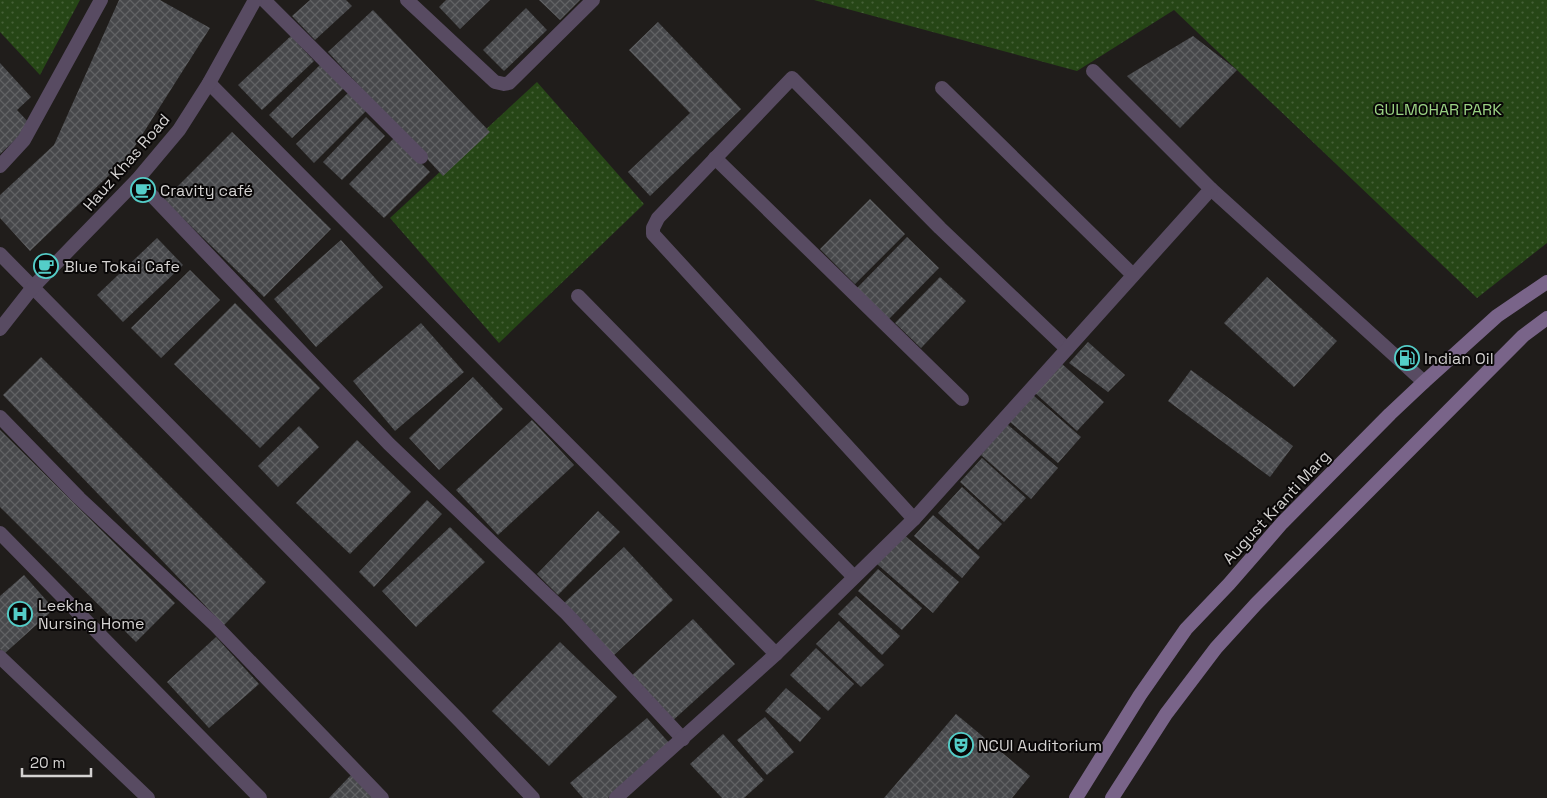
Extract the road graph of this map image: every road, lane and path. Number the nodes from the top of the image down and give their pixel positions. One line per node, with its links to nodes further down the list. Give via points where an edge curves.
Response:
1 (101, 0): 11 (street, via 24,140)
2 (255, 0): 7 (street, Hauz Khas Road)
3 (264, 0): 9 (street)
4 (407, 0): 5 (street, via 494,82 504,84 509,83)
5 (593, 0)
6 (1093, 71): 13 (street)
7 (209, 83): 12 (street, Hauz Khas Road, via 179,130); 28 (street)
8 (942, 88): 15 (street)
9 (421, 157)
10 (715, 158): 21 (street, via 792,78 940,228); 23 (street); 25 (street, via 658,218 653,234)
11 (0, 166)
12 (137, 180): 17 (street, Hauz Khas Road); 30 (street, via 389,444 567,614)
13 (1211, 189): 15 (street); 22 (street)
14 (0, 254): 17 (street)
15 (1133, 275): 21 (street)
16 (1547, 282): 22 (main road, August Kranti Marg, via 1497,316)
17 (33, 288): 20 (street, Hauz Khas Road); 34 (street)
18 (578, 296): 27 (street)
19 (1547, 318): 37 (main road, via 1523,336 1216,648 1166,714)
20 (0, 329)
21 (1067, 349): 25 (street)
22 (1424, 382): 36 (main road, August Kranti Marg, via 1282,524 1186,629 1140,695)
23 (962, 399)
24 (0, 416): 33 (street, via 79,498 215,624)
25 (914, 519): 27 (street)
26 (0, 533): 32 (street)
27 (854, 577): 28 (street)
28 (776, 654): 30 (street)
29 (0, 657): 31 (street)
30 (683, 739): 35 (street)
31 (148, 798)
32 (260, 798)
33 (382, 798)
34 (533, 798)
35 (616, 798)
36 (1076, 798)
37 (1112, 798)

